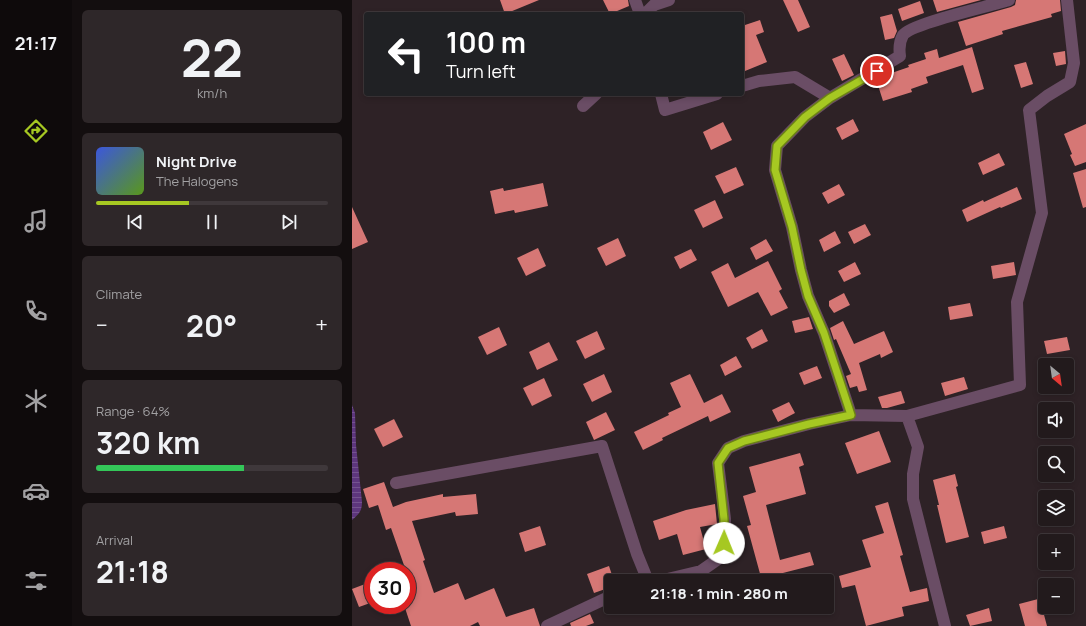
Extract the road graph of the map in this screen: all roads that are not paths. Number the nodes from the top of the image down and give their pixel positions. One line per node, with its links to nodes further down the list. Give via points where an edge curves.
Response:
1 (635, 0): 5 (street)
2 (669, 0): 6 (street, via 654,5)
3 (1010, 0): 11 (street, via 921,25 904,34 898,47 900,56)
4 (1067, 0): 14 (street, via 1074,63 1070,82 1029,110 1042,212 1017,302 1020,385)
5 (639, 12)
6 (647, 12)
7 (744, 85): 11 (street, via 795,77)
8 (594, 96): 12 (street)
9 (662, 96): 10 (street, via 665,110)
10 (710, 96)
11 (830, 98): 13 (street, via 805,117 777,146 775,170 792,227 808,296 824,333)
12 (583, 106)
13 (851, 415): 14 (street); 17 (street, via 744,441 728,448 718,463 724,519 724,555 702,571)
14 (907, 416): 20 (street, via 918,447 913,474 913,499)
15 (396, 484): 16 (street, via 602,446)
16 (645, 574)
17 (689, 574)
18 (604, 599): 19 (street)
19 (547, 626)
20 (945, 626)

